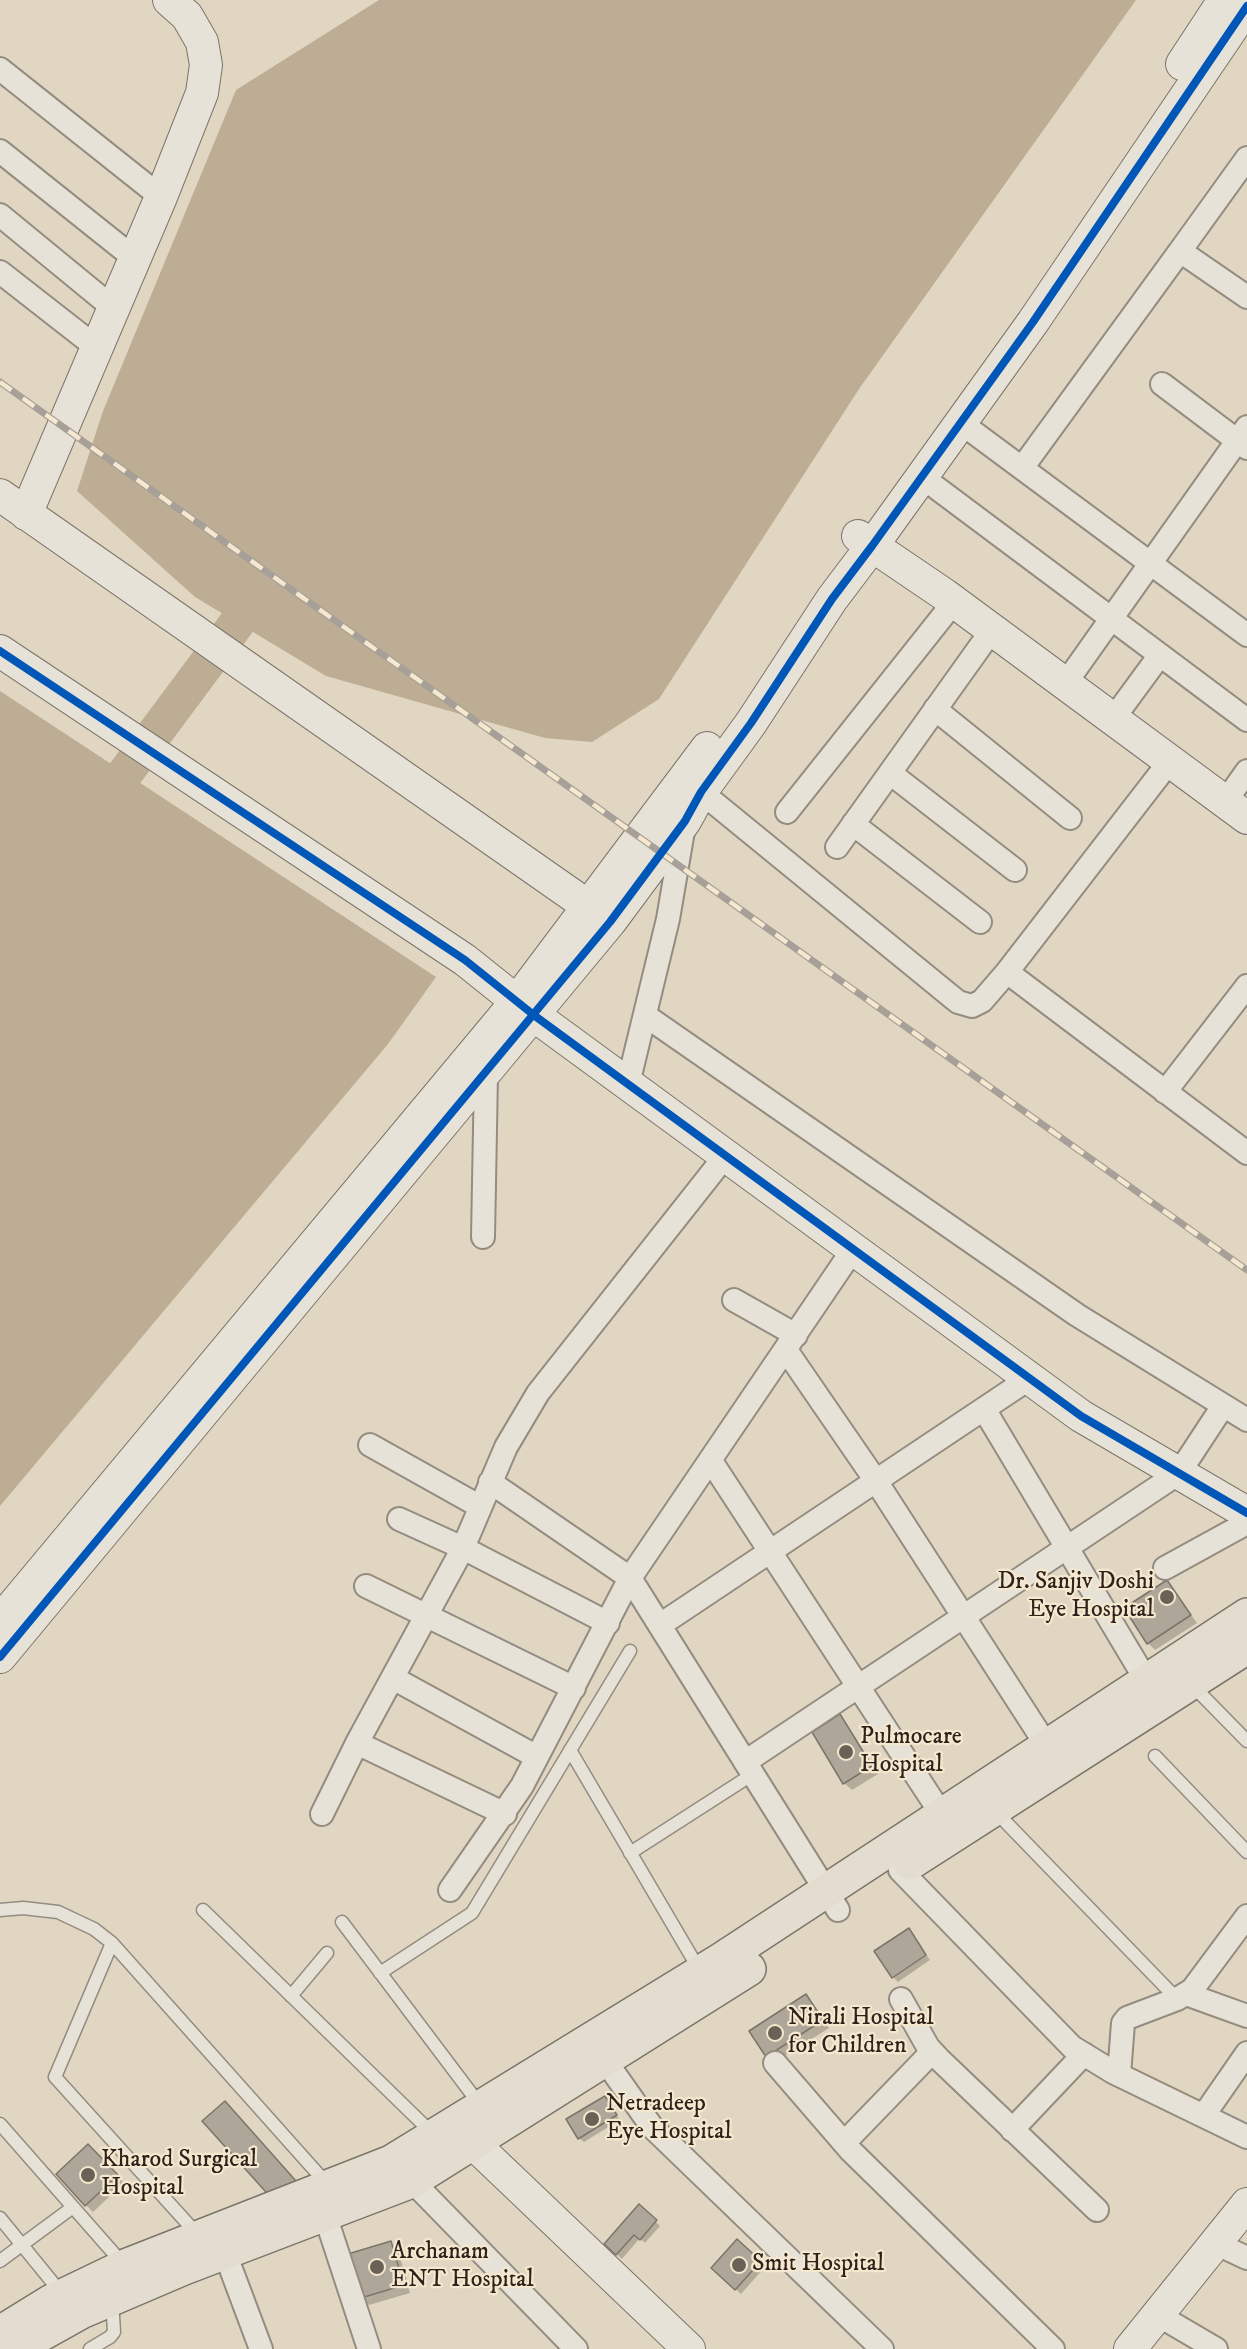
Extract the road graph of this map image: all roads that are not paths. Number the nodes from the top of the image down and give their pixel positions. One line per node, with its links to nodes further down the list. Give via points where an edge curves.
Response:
1 (169, 0): 7 (street, via 187,16 202,42 206,65 202,93)
2 (1224, 0): 22 (street)
3 (1247, 6): 16 (street)
4 (0, 69): 7 (street)
5 (0, 151): 10 (street)
6 (1247, 158): 9 (street)
7 (161, 197): 10 (street)
8 (0, 215): 13 (street)
9 (1180, 251): 12 (street); 18 (street)
10 (134, 258): 13 (street)
11 (0, 272): 14 (street)
12 (1247, 297)
13 (112, 307): 14 (street)
14 (96, 347): 21 (street)
15 (1162, 384): 17 (street)
16 (961, 423): 18 (street); 19 (street)
17 (1244, 438): 23 (street)
18 (1022, 468): 23 (street)
19 (922, 477): 22 (street); 25 (street)
20 (0, 495): 21 (street)
21 (26, 514): 45 (street)
22 (865, 541): 24 (street); 37 (street, via 752,723)
23 (1150, 563): 25 (street); 27 (street)
24 (954, 602): 26 (street); 39 (street)
25 (1111, 619): 28 (street); 30 (street)
26 (992, 630): 30 (street); 31 (street)
27 (1247, 635)
28 (1160, 655): 32 (street); 33 (street)
29 (8, 656): 49 (street, via 465,960)
30 (1065, 684): 32 (street)
31 (936, 709): 36 (street); 40 (street)
32 (1113, 719): 34 (street)
33 (1247, 720)
34 (1170, 761): 38 (street); 47 (street)
35 (1247, 771): 38 (street)
36 (890, 773): 42 (street); 44 (street)
37 (697, 780): 41 (street); 45 (street); 47 (street, via 958,1002 972,1006 982,1000)
38 (1236, 810)
39 (787, 812)
40 (1070, 818)
41 (685, 821): 45 (street); 50 (street)
42 (853, 824): 43 (street); 46 (street)
43 (837, 847)
44 (1015, 870)
45 (599, 913): 49 (street)
46 (980, 922)
47 (1007, 972): 53 (street)
48 (1247, 986): 53 (street)
49 (526, 1008): 51 (street); 52 (street); 60 (street)
50 (646, 1016): 52 (street); 62 (street, via 1077,1315)
51 (486, 1075): 56 (street); 60 (street)
52 (628, 1084): 55 (street)
53 (1165, 1092): 54 (street)
54 (1247, 1153)
55 (726, 1155): 57 (street); 69 (street, via 538,1393)
56 (483, 1237)
57 (854, 1248): 59 (street); 61 (street)
58 (734, 1300): 59 (street)
59 (791, 1342): 66 (street); 68 (street)
60 (222, 1372): 83 (street); 88 (street)
61 (1030, 1378): 63 (street); 67 (street, via 1081,1416)
62 (1223, 1406): 64 (street); 67 (street)
63 (984, 1409): 68 (street); 75 (street)
64 (1247, 1420)
65 (370, 1445): 70 (street)
66 (711, 1461): 76 (street); 78 (street)
67 (1179, 1473): 71 (street); 75 (street)
68 (876, 1481): 76 (street); 82 (street)
69 (490, 1482): 70 (street); 78 (street)
70 (479, 1506): 74 (street)
71 (1247, 1513)
72 (399, 1519): 74 (street)
73 (1247, 1523): 77 (street)
74 (463, 1548): 80 (street); 84 (street)
75 (1067, 1548): 82 (street); 90 (street)
76 (770, 1552): 85 (street); 92 (street)
77 (1165, 1568)
78 (630, 1578): 84 (street); 85 (street)
79 (366, 1586): 80 (street)
80 (428, 1615): 89 (street); 93 (street)
81 (1247, 1615): 90 (highway)
82 (963, 1617): 92 (street); 96 (street)
83 (0, 1622)
84 (608, 1623): 93 (street)
85 (660, 1625): 100 (street)
86 (1247, 1647): 91 (highway)
87 (630, 1651): 97 (lane)
88 (0, 1657)
89 (393, 1678): 95 (street); 99 (street)
90 (1146, 1680): 96 (highway)
91 (1190, 1684): 94 (lane); 101 (highway)
92 (858, 1686): 100 (street); 104 (street)
93 (574, 1688): 99 (street)
94 (1247, 1741)
95 (357, 1743): 102 (street); 103 (street)
96 (1047, 1746): 104 (highway)
97 (570, 1750): 106 (lane); 116 (lane, via 472,1913)
98 (1155, 1756): 105 (lane)
99 (537, 1757): 103 (street)
100 (749, 1768): 106 (lane); 109 (street)
101 (994, 1810): 107 (highway); 119 (lane)
102 (322, 1814)
103 (505, 1814): 108 (street)
104 (942, 1815): 109 (highway)
105 (1247, 1852)
106 (630, 1853): 117 (lane)
107 (900, 1870): 109 (highway); 125 (street, via 1034,2010)
108 (450, 1890)
109 (832, 1901): 117 (highway); 122 (highway)
110 (0, 1910): 114 (lane, via 58,1912 94,1929)
111 (202, 1910): 118 (lane)
112 (1247, 1916): 119 (street, via 1204,1975)
113 (342, 1922): 116 (lane)
114 (112, 1943): 136 (lane); 143 (lane, via 55,2077)
115 (327, 1953): 118 (lane)
116 (380, 1973): 128 (lane)
117 (701, 1973): 122 (highway)
118 (291, 1996): 132 (lane)
119 (1182, 1997): 121 (street); 127 (street, via 1127,2018 1123,2023)
120 (901, 1999): 123 (street)
121 (1247, 2016)
122 (598, 2050): 128 (highway); 132 (highway); 157 (street, via 651,2127)
123 (932, 2052): 131 (street); 134 (street)
124 (1247, 2053): 129 (street)
125 (1084, 2054): 127 (street); 131 (street)
126 (775, 2063): 134 (street)
127 (1119, 2074): 129 (street)
128 (482, 2107): 132 (highway)
129 (1204, 2115): 133 (street)
130 (0, 2124): 138 (lane)
131 (1012, 2130): 139 (street)
132 (454, 2134): 135 (highway); 136 (highway, via 391,2162); 156 (street)
133 (1247, 2137)
134 (844, 2143): 158 (street)
135 (412, 2181): 136 (highway); 151 (street)
136 (327, 2201): 143 (highway); 155 (street)
137 (1247, 2204): 141 (street)
138 (73, 2207): 142 (lane); 146 (lane)
139 (1097, 2210)
140 (0, 2218): 142 (lane)
141 (1215, 2243): 144 (street); 149 (street)
142 (21, 2245): 145 (lane); 147 (lane)
143 (212, 2245): 146 (highway); 148 (highway); 154 (street)
144 (1247, 2258)
145 (0, 2261)
146 (125, 2266): 147 (highway)
147 (63, 2295): 150 (highway)
148 (111, 2299): 152 (highway); 153 (lane, via 114,2332)
149 (1158, 2314): 159 (street); 160 (street)
150 (0, 2333)
151 (568, 2346)
152 (15, 2349)
153 (90, 2349)
154 (261, 2349)
155 (369, 2349)
156 (689, 2349)
157 (882, 2349)
158 (1053, 2349)
159 (1130, 2349)
160 (1216, 2349)

